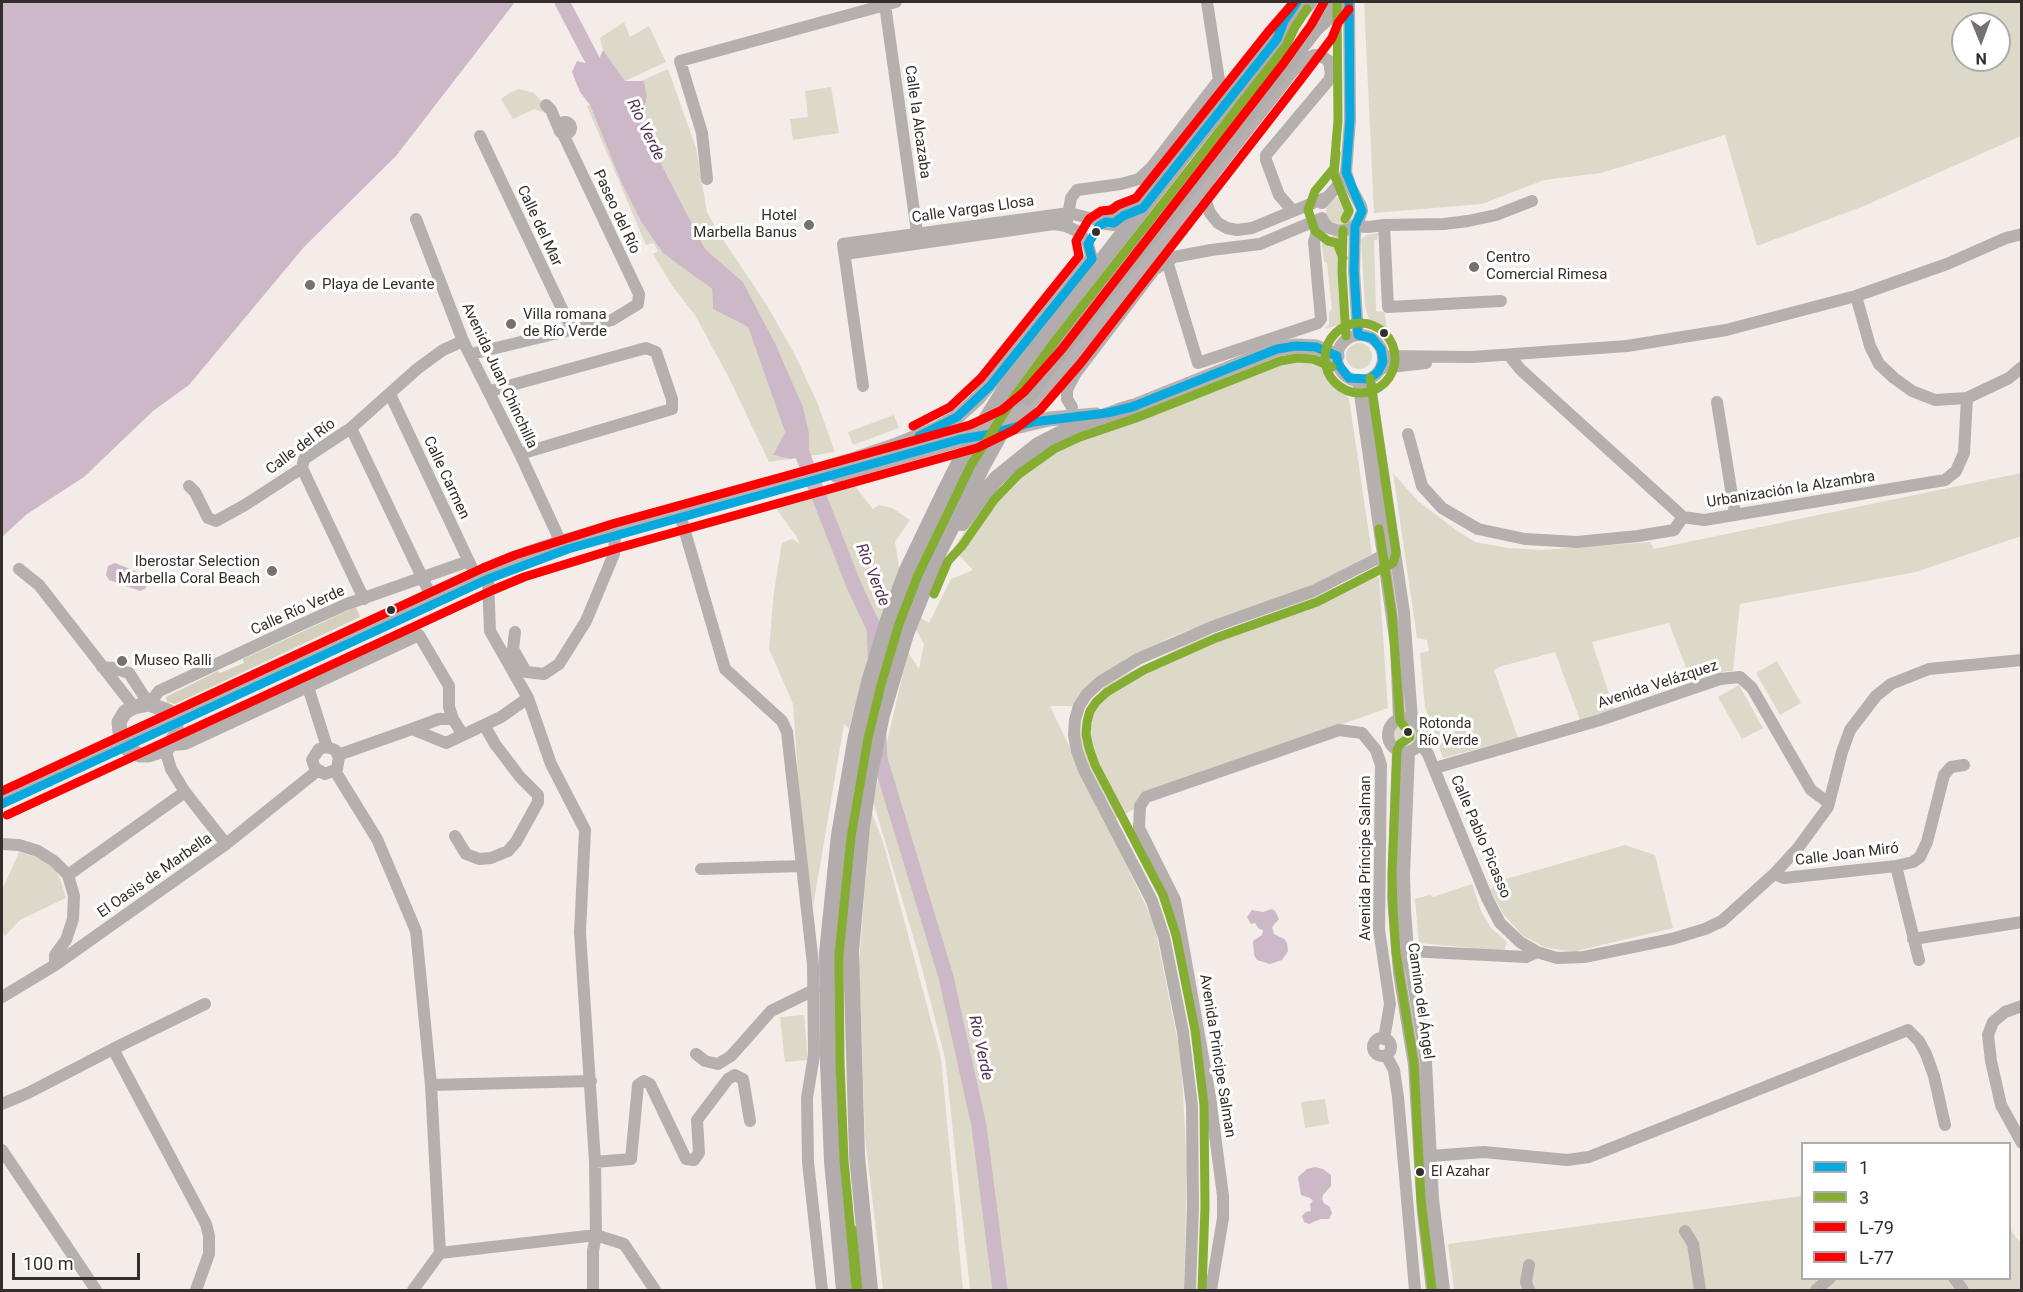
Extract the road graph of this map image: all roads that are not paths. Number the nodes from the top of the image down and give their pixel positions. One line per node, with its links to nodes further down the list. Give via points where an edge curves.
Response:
1 (1207, 2): 18 (street, via 1219,80 1151,168 1138,179 1077,190 1071,198)
2 (1297, 2): 6 (highway)
3 (1309, 2): 6 (highway)
4 (891, 3): 11 (street, via 680,61 702,134); 28 (street, Calle la Alcazaba)
5 (1338, 6): 7 (highway); 10 (street, via 1350,120); 49 (highway, via 1316,28 1101,299)
6 (1276, 39): 16 (highway)
7 (1293, 71): 12 (street); 17 (street, via 1307,58 1319,55 1329,61 1331,75 1269,150 1266,160 1279,195)
8 (546, 105): 35 (street, Paseo del Río, via 639,294 638,304 612,320)
9 (480, 136): 35 (street, Calle del Mar)
10 (1346, 172): 13 (street); 14 (street)
11 (707, 179)
12 (1207, 183): 17 (street, via 1205,200 1210,213 1227,228 1252,228); 49 (main road, via 1071,357)
13 (1328, 196): 14 (street, via 1343,190); 17 (street); 20 (street, via 1320,209)
14 (1355, 196): 23 (street, via 1361,206)
15 (1532, 201): 24 (street, via 1496,215 1444,224)
16 (1143, 208): 22 (highway); 31 (highway)
17 (1292, 210)
18 (1069, 213): 21 (street, Calle Vargas Llosa); 22 (street, Calle Vargas Llosa); 25 (street)
19 (416, 219): 37 (street, Avenida Juan Chinchilla)
20 (1324, 221): 26 (street); 30 (street, via 1260,244 1192,253); 30 (street, via 1314,242 1321,318 1318,323 1198,363)
21 (1031, 222): 25 (street, Calle Vargas Llosa); 28 (street, Calle Vargas Llosa)
22 (1106, 222)
23 (1356, 225): 24 (street); 26 (street); 29 (street)
24 (1379, 225): 34 (street, via 1388,307)
25 (1066, 226): 31 (street, via 1079,232)
26 (1340, 231): 29 (street, via 1349,238)
27 (2022, 234): 33 (street)
28 (918, 238): 44 (street, Calle Vargas Llosa, via 844,249)
29 (1354, 254): 36 (street)
30 (1167, 261): 50 (street, via 1154,270 1075,374 1067,390)
31 (1091, 263): 32 (highway); 146 (highway, via 981,425 942,497 888,620 856,736 839,835 827,953 832,1161)
32 (1067, 291): 56 (main road, via 990,386 957,417)
33 (1856, 296): 39 (street, via 1726,330 1627,346); 47 (street, via 1878,364 1912,391 1935,399)
34 (1501, 301)
35 (572, 330): 38 (street)
36 (1358, 335): 40 (street, via 1346,340); 41 (street, via 1372,338 1382,349)
37 (463, 341): 38 (street, Avenida Juan Chinchilla); 46 (street, Calle del Río, via 443,350)
38 (471, 354): 45 (street, Avenida Juan Chinchilla)
39 (1509, 355): 41 (street); 61 (street)
40 (1337, 356): 43 (street, via 1349,378); 51 (main road, via 1316,347 1277,349)
41 (1382, 362): 43 (street)
42 (2022, 367): 47 (street, via 2009,378)
43 (1364, 380): 66 (street); 82 (street, via 1404,613)
44 (863, 386)
45 (490, 392): 55 (street, Avenida Juan Chinchilla); 55 (street, via 646,348 656,352 672,409)
46 (390, 394): 52 (street, Calle del Río); 67 (street, Calle Carmen)
47 (1967, 398): 60 (street, Urbanización la Alzambra, via 1965,453 1956,471 1945,480)
48 (1717, 402): 60 (street)
49 (1023, 406): 54 (main road, bridge, via 1008,420); 65 (highway, via 1004,427 982,465)
50 (1072, 407)
51 (1132, 407): 54 (main road, via 1041,421); 65 (highway, via 1066,429 1024,454 985,492)
52 (351, 428): 57 (street, Calle del Río, via 304,459); 70 (street)
53 (1408, 434): 61 (street, via 1422,486 1442,508 1478,529 1525,539 1576,542 1674,530)
54 (967, 438): 56 (main road)
55 (520, 454): 64 (street, Avenida Juan Chinchilla)
56 (850, 466): 59 (main road)
57 (302, 468): 58 (street, Calle del Río, via 216,521 208,518); 72 (street)
58 (189, 486)
59 (759, 492): 62 (main road); 64 (main road)
60 (1735, 514): 61 (street, Urbanización la Alzambra, via 1704,519)
61 (1683, 517)
62 (681, 518): 63 (main road); 107 (street, via 725,669 782,721 787,732)
63 (615, 536): 69 (main road); 73 (street, via 614,555 585,621 559,664 544,674 526,672 513,649)
64 (559, 543): 69 (main road)
65 (938, 554): 147 (highway, via 900,651 882,716 861,827 851,951 853,1065)
66 (1384, 555): 81 (street, via 1396,646); 148 (street, via 1313,591 1212,627 1138,659 1087,694 1075,720 1076,743 1084,771 1152,901 1164,937 1183,1032 1192,1106)
67 (469, 561): 69 (street, Calle Carmen); 70 (street, Calle Río Verde)
68 (18, 569): 75 (street, via 39,585)
69 (482, 577): 71 (main road); 77 (street, via 490,631); 83 (main road)
70 (424, 579): 71 (street); 72 (street, Calle Río Verde)
71 (431, 596): 83 (main road)
72 (364, 599): 78 (street, Calle Río Verde, via 159,691)
73 (515, 632)
74 (2022, 660): 101 (street, Calle Pablo Picasso, via 1929,669 1891,684 1876,696 1850,730)
75 (102, 667): 78 (street, via 129,673); 79 (street)
76 (308, 687): 80 (street, via 419,634 449,686); 89 (street, via 185,744); 90 (street)
77 (528, 698): 84 (street); 126 (street, via 551,764 585,830 580,932)
78 (149, 704): 79 (main road); 83 (main road, via 164,709)
79 (134, 707): 87 (main road, via 121,718)
80 (453, 719): 85 (street, via 439,719); 86 (street)
81 (1399, 719): 82 (street); 91 (street, via 1390,726 1388,738)
82 (1412, 719): 88 (street, via 1423,732)
83 (174, 720): 87 (main road); 89 (main road, via 176,734)
84 (484, 725): 86 (street); 104 (street, via 520,777 538,795 538,802 516,843 491,858 466,854)
85 (412, 729): 86 (street, via 446,742); 92 (street)
86 (463, 735)
87 (124, 743): 93 (main road, via 134,753); 100 (main road); 102 (main road)
88 (1421, 744): 91 (street); 95 (street, Calle Pablo Picasso)
89 (170, 747): 93 (main road); 96 (street, El Oasis de Marbella, via 167,756)
90 (327, 747): 92 (street); 97 (street, via 313,756)
91 (1404, 752): 114 (street, Camino del Ángel); 122 (street, Camino del Ángel, via 1393,897 1399,973)
92 (338, 755): 98 (street, via 340,762)
93 (149, 756): 96 (street, El Oasis de Marbella)
94 (1964, 765): 108 (street, Calle Joan Miró, via 1951,767 1944,775 1920,857)
95 (1435, 768): 101 (street, Avenida Velázquez, via 1740,676 1752,688 1811,790); 115 (street, Calle Pablo Picasso, via 1500,922)
96 (171, 769): 99 (street, El Oasis de Marbella)
97 (317, 771): 98 (street); 106 (street)
98 (335, 771): 127 (street, via 377,839 416,932)
99 (185, 792): 106 (street, El Oasis de Marbella); 111 (street)
100 (2, 795)
101 (1829, 803): 110 (street, Calle Pablo Picasso, via 1798,848)
102 (2, 804)
103 (1140, 834): 123 (street, Avenida Príncipe Salman, via 1140,806 1146,797 1339,730 1362,733 1376,750 1381,765 1379,929 1390,1004); 149 (street, Avenida Principe Salman, via 1175,900 1210,1096 1223,1196)
104 (455, 836)
105 (2, 844): 111 (street, via 38,850)
106 (226, 844): 117 (street, El Oasis de Marbella)
107 (802, 866): 109 (street); 118 (street)
108 (1896, 866): 110 (street, Calle Joan Miró, via 1784,878); 113 (street)
109 (701, 869)
110 (1774, 874): 115 (street, Calle Pablo Picasso, via 1722,921 1705,929 1584,957 1557,958)
111 (68, 875): 117 (street, El Oasis de Marbella, via 74,896 73,918 66,940 55,955)
112 (2022, 922): 113 (street)
113 (1913, 939): 116 (street)
114 (1408, 951): 115 (street, via 1526,957); 133 (street, Camino del Ángel, via 1426,1062)
115 (1537, 952)
116 (1919, 960)
117 (55, 965): 119 (street, El Oasis de Marbella)
118 (814, 990): 125 (street, via 771,1011 731,1056 718,1064); 145 (street, via 814,1055 807,1098 808,1161)
119 (2, 997)
120 (205, 1004): 124 (street)
121 (2022, 1006): 131 (street, via 1993,1022 1988,1035 2001,1105)
122 (1412, 1043): 123 (street); 151 (street, Camino del Ángel)
123 (1387, 1046): 150 (street, via 1398,1097)
124 (113, 1049): 128 (street); 141 (street, via 206,1224 209,1254)
125 (696, 1054)
126 (591, 1081): 127 (street); 134 (street)
127 (431, 1084): 137 (street)
128 (2, 1104)
129 (750, 1121): 134 (street, via 743,1079 735,1076 728,1079 697,1120 699,1153 694,1160 686,1159 650,1084 644,1081 638,1085 631,1159)
130 (1945, 1125): 133 (street, via 1926,1054 1908,1030 1589,1157 1567,1160 1484,1152)
131 (2022, 1143)
132 (2, 1150): 140 (street)
133 (1430, 1156): 152 (street, Camino del Ángel)
134 (595, 1162): 136 (street)
135 (1685, 1231): 154 (street, via 1693,1244)
136 (596, 1235): 137 (street); 143 (street); 144 (street, via 624,1244)
137 (440, 1253): 142 (street)
138 (1529, 1265): 153 (street)
139 (1828, 1280): 155 (street)
140 (96, 1290)
141 (196, 1290)
142 (412, 1290)
143 (593, 1290)
144 (655, 1290)
145 (822, 1290)
146 (844, 1290)
147 (870, 1290)
148 (1190, 1290)
149 (1211, 1290)
150 (1415, 1290)
151 (1432, 1290)
152 (1444, 1290)
153 (1529, 1290)
154 (1700, 1290)
155 (1815, 1290)

